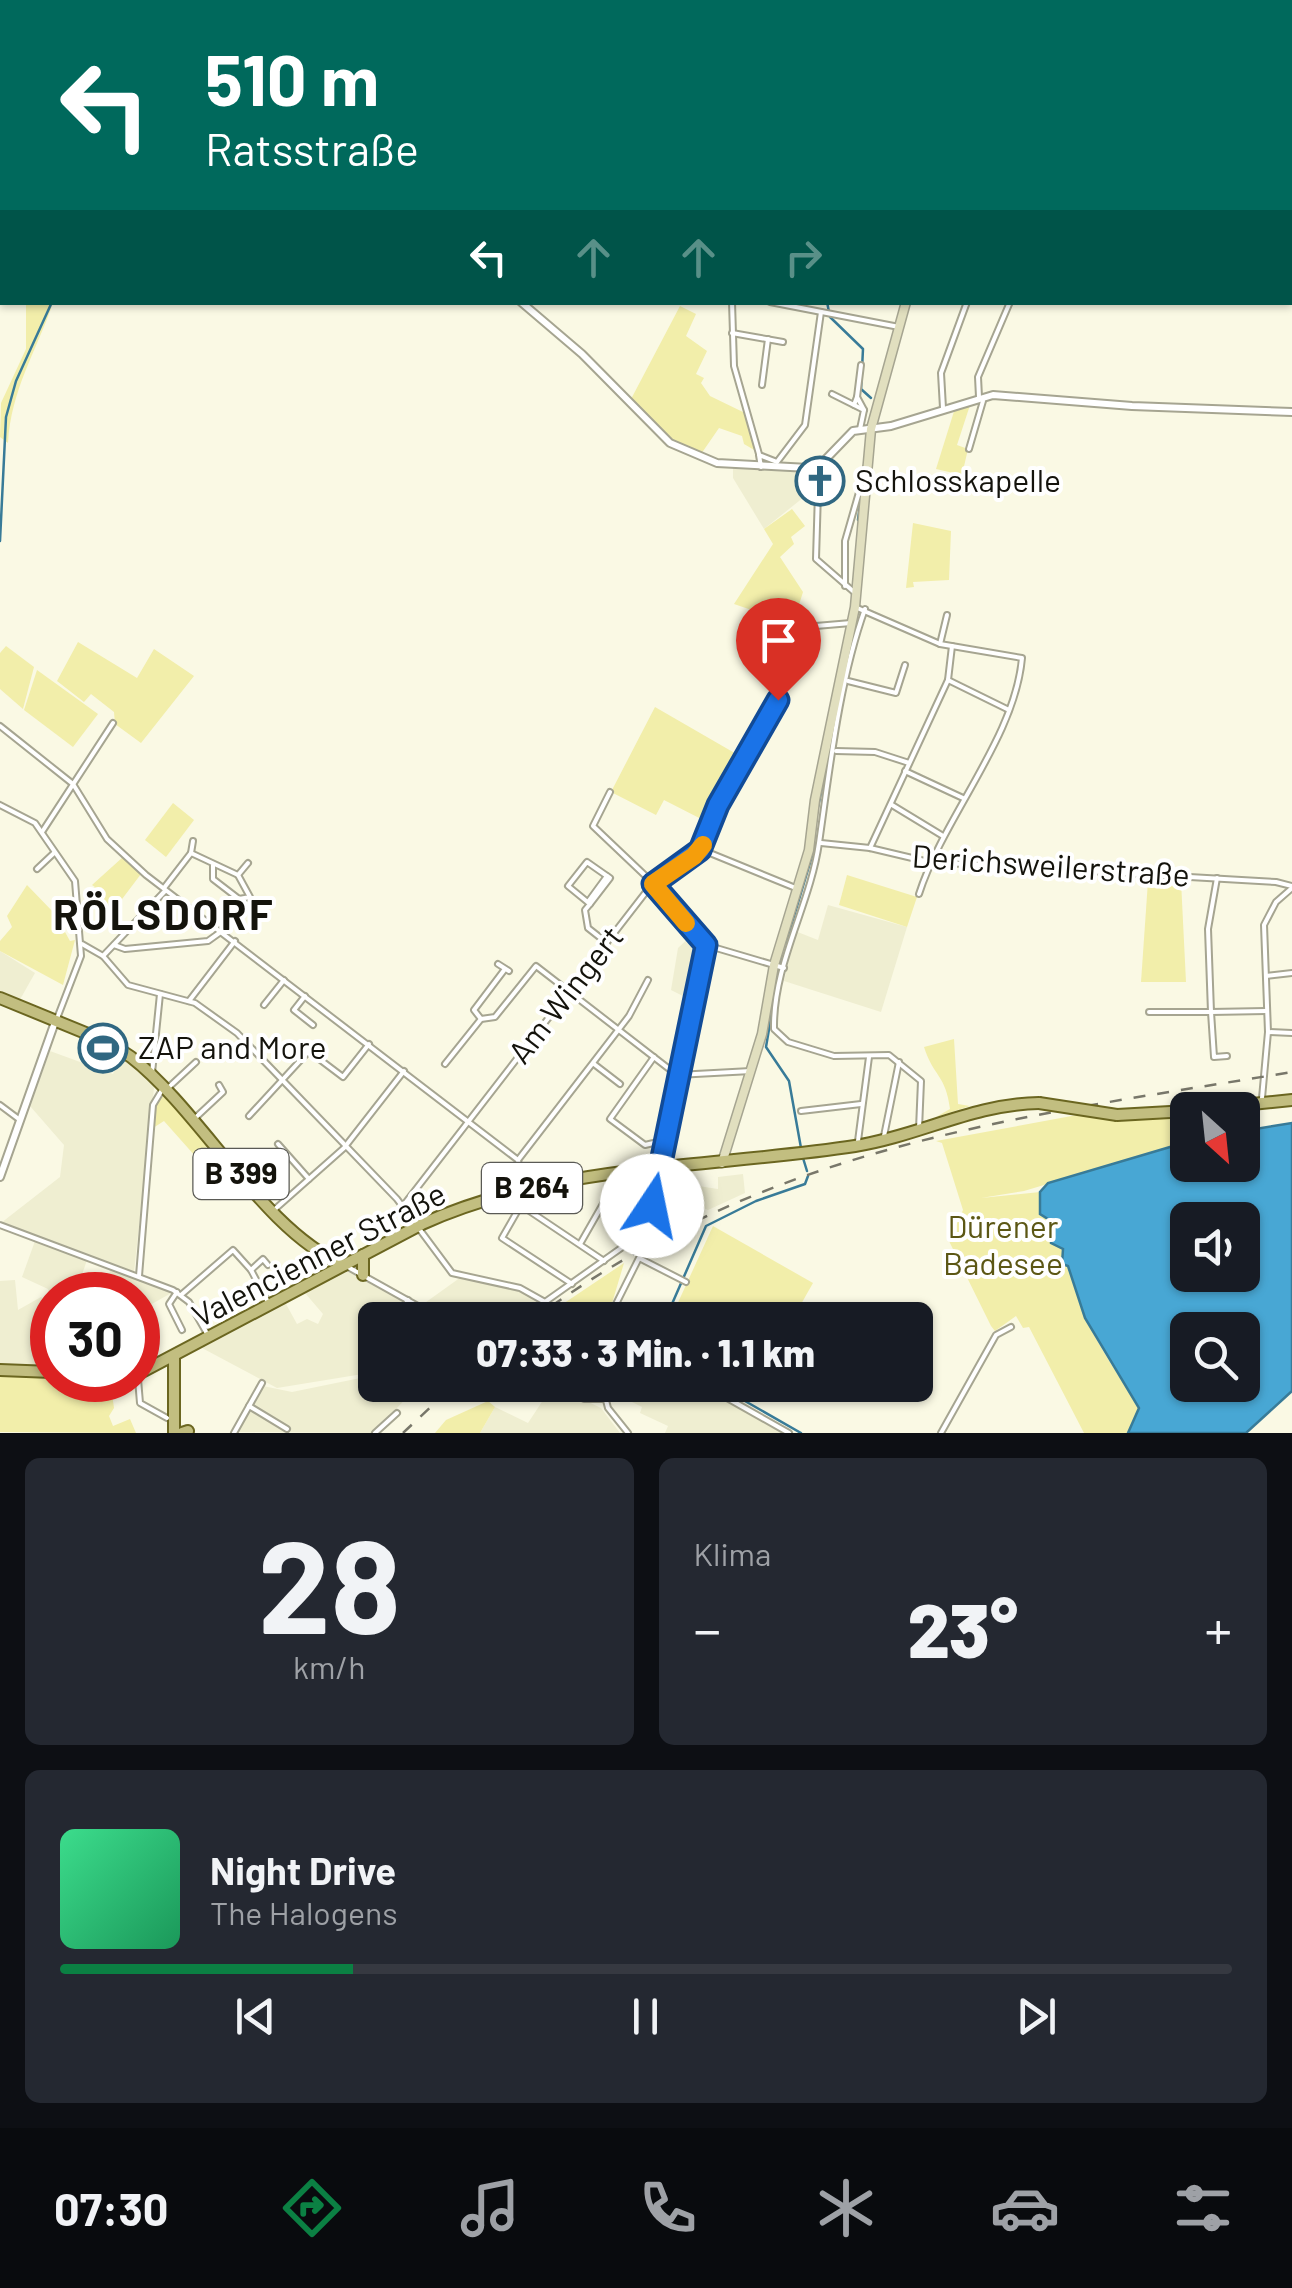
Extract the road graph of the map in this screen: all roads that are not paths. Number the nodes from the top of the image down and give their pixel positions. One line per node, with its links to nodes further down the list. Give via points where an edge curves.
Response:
1 (525, 305): 26 (street, via 670,443 717,464)
2 (732, 305): 9 (street)
3 (786, 305): 7 (street)
4 (905, 305): 8 (main road)
5 (966, 305): 19 (street, via 941,373)
6 (1009, 305): 16 (street, via 978,376)
7 (827, 313): 8 (street); 24 (street, via 805,425 777,462)
8 (899, 327): 22 (main road)
9 (732, 333): 10 (street); 24 (street, via 734,366)
10 (768, 339): 11 (street); 13 (street)
11 (783, 342)
12 (860, 366): 15 (street)
13 (762, 385)
14 (832, 394): 17 (street)
15 (858, 397): 17 (street); 18 (street)
16 (981, 397): 19 (street); 20 (street); 23 (street)
17 (854, 405): 18 (street)
18 (864, 408): 21 (street)
19 (943, 408): 22 (street)
20 (1292, 412)
21 (860, 429): 22 (street); 27 (street)
22 (871, 429): 25 (main road)
23 (969, 449)
24 (759, 454): 26 (street)
25 (868, 460): 30 (main road); 30 (street)
26 (761, 467): 27 (street)
27 (809, 468): 29 (street)
28 (825, 472): 29 (street)
29 (818, 492): 31 (street, via 816,559)
30 (857, 522): 31 (street, via 844,548); 32 (main road)
31 (845, 586): 32 (street)
32 (857, 594): 33 (main road)
33 (860, 608): 35 (main road); 36 (street); 39 (street)
34 (947, 615): 36 (street)
35 (852, 623): 57 (street, via 804,627 774,710 718,805); 69 (main road)
36 (940, 644): 37 (street)
37 (952, 646): 40 (street); 41 (street, via 1022,658)
38 (905, 665): 39 (street, via 896,693)
39 (848, 680): 44 (street)
40 (948, 680): 41 (street); 45 (street)
41 (1009, 710): 49 (street)
42 (113, 723): 47 (street)
43 (0, 726): 47 (street)
44 (834, 750): 45 (street, via 875,752); 55 (street)
45 (909, 763): 46 (street)
46 (905, 771): 49 (street); 50 (street)
47 (74, 784): 52 (street); 68 (street, via 107,840)
48 (610, 792): 66 (street, via 592,826)
49 (963, 798): 53 (street)
50 (890, 804): 53 (street); 56 (street)
51 (0, 806): 52 (street)
52 (42, 832): 58 (street)
53 (943, 836): 60 (street)
54 (194, 841): 59 (street)
55 (819, 842): 56 (street, Derichsweilerstraße); 80 (street)
56 (870, 848): 60 (street, Derichsweilerstraße)
57 (700, 850): 66 (street, Am Wingert); 69 (street)
58 (54, 853): 63 (street); 75 (street, via 75,882)
59 (191, 853): 62 (street); 68 (street)
60 (930, 862): 65 (street, Derichsweilerstraße); 70 (street)
61 (248, 863): 64 (street)
62 (213, 864): 64 (street); 64 (street, via 210,876 242,900 252,894)
63 (37, 869)
64 (238, 875)
65 (1217, 878): 67 (street, Derichsweilerstraße, via 1284,882); 93 (street, via 1208,929)
66 (653, 884): 74 (street, Am Wingert); 77 (street)
67 (1291, 888): 82 (street, via 1264,925)
68 (165, 889): 72 (street); 76 (street)
69 (798, 889): 80 (main road)
70 (920, 894)
71 (589, 903): 71 (street, via 610,878 585,862 568,886); 74 (street, via 588,928)
72 (222, 931): 73 (street); 76 (street, via 208,940)
73 (235, 942): 83 (street); 89 (street)
74 (607, 943): 85 (street, Am Wingert)
75 (82, 944): 78 (street); 95 (street)
76 (114, 945): 78 (street)
77 (706, 945): 80 (street); 113 (street)
78 (103, 956): 86 (street, via 128,984)
79 (498, 964): 94 (street, via 507,970 474,1010)
80 (779, 966): 105 (street, via 778,1037 842,1057); 111 (main road)
81 (1292, 973): 82 (street)
82 (1266, 976): 91 (street)
83 (284, 980): 87 (street); 90 (street)
84 (648, 980): 97 (street)
85 (569, 991): 94 (street, via 534,966 495,1017); 97 (street); 127 (street, Am Wingert)
86 (160, 994): 89 (street); 112 (street)
87 (305, 996): 96 (street, via 295,1011); 100 (street)
88 (0, 998): 95 (main road, B 399)
89 (190, 1001): 114 (street, via 237,1033)
90 (264, 1006)
91 (1268, 1011): 93 (street); 98 (street)
92 (1149, 1012): 93 (street)
93 (1211, 1012): 103 (street, via 1214,1057)
94 (481, 1020): 108 (street)
95 (56, 1022): 112 (main road, B 399, via 110,1043); 125 (street)
96 (313, 1025)
97 (619, 1030): 104 (street); 109 (street)
98 (1268, 1032): 99 (street); 119 (street)
99 (1292, 1032)
100 (369, 1044): 102 (street, via 344,1077); 110 (street)
101 (302, 1046): 102 (street)
102 (308, 1051): 114 (street)
103 (1226, 1056)
104 (654, 1057): 113 (street); 130 (street, via 610,1118 644,1146)
105 (869, 1057): 107 (street, via 889,1055); 120 (street)
106 (196, 1062): 117 (street)
107 (899, 1062): 128 (street, via 921,1080); 129 (street)
108 (445, 1064)
109 (594, 1064): 115 (street); 134 (street)
110 (404, 1072): 127 (street); 133 (street)
111 (751, 1072): 113 (street); 135 (main road)
112 (151, 1074): 117 (main road, B 399)
113 (680, 1076): 130 (street)
114 (284, 1082): 124 (street); 133 (street)
115 (620, 1084)
116 (220, 1085): 126 (street, via 223,1092)
117 (162, 1091): 126 (main road, B 399); 153 (street)
118 (1292, 1100): 119 (main road, B 264)
119 (1262, 1103)
120 (862, 1104): 122 (street); 132 (street)
121 (0, 1105): 125 (street)
122 (801, 1111)
123 (1170, 1111): 128 (main road, Valencienner Straße / B 264, bridge, via 1117,1114 1039,1103 978,1109)
124 (249, 1116)
125 (20, 1120): 137 (street)
126 (193, 1120): 142 (main road, B 399)
127 (469, 1122): 134 (street); 141 (street, Am Wingert)
128 (919, 1130): 129 (main road, Valencienner Straße / B 264)
129 (884, 1140): 132 (main road, Valencienner Straße / B 264)
130 (664, 1141): 136 (street)
131 (278, 1144): 138 (street)
132 (858, 1146): 135 (main road, Valencienner Straße / B 264)
133 (344, 1148): 138 (street); 141 (street)
134 (518, 1160): 139 (street)
135 (722, 1162): 136 (main road, Valencienner Straße / B 264)
136 (659, 1169): 139 (main road, Valencienner Straße / B 264); 148 (street, via 647,1232)
137 (0, 1176)
138 (309, 1178): 142 (street)
139 (524, 1190): 144 (main road, Valencienner Straße / B 264)
140 (604, 1202): 145 (street)
141 (403, 1206): 144 (street)
142 (274, 1210): 146 (main road, B 399)
143 (0, 1225): 152 (street)
144 (416, 1227): 147 (main road, Valencienner Straße / B 264); 157 (street, via 458,1276 520,1288 545,1302)
145 (580, 1244): 148 (street); 157 (street, via 524,1208 502,1234)
146 (318, 1250): 150 (main road, B 399); 155 (main road, via 328,1268)
147 (364, 1254): 150 (main road, Valencienner Straße / B 264); 154 (main road)
148 (605, 1262): 157 (street)
149 (268, 1265): 151 (street, via 263,1259)
150 (344, 1265): 154 (street); 155 (main road, Valencienner Straße / B 264)
151 (251, 1270): 159 (street, via 234,1250); 163 (street)
152 (128, 1272)
153 (139, 1272)
154 (362, 1275): 160 (street)
155 (323, 1277): 163 (main road, Valencienner Straße / B 264)
156 (683, 1281): 162 (street, via 636,1260)
157 (572, 1284)
158 (160, 1285): 159 (street)
159 (179, 1294): 165 (street, via 169,1304); 166 (street)
160 (408, 1300): 161 (street)
161 (412, 1302)
162 (616, 1302)
163 (270, 1306): 166 (main road, Valencienner Straße / B 264)
164 (1011, 1327): 186 (street, via 996,1335)
165 (182, 1330)
166 (210, 1339): 167 (main road, Valencienner Straße / B 264)
167 (169, 1365): 168 (main road, Valencienner Straße / B 264); 179 (main road)
168 (160, 1368)
169 (0, 1370): 170 (main road)
170 (30, 1371)
171 (262, 1383): 176 (street)
172 (141, 1402): 179 (street)
173 (593, 1402): 178 (street)
174 (606, 1402): 178 (street)
175 (734, 1402): 185 (street)
176 (250, 1406): 180 (street); 182 (street)
177 (397, 1413): 183 (street)
178 (611, 1413): 184 (street)
179 (171, 1416): 181 (main road)
180 (287, 1429)
181 (183, 1431)
182 (234, 1433)
183 (375, 1433)
184 (628, 1433)
185 (789, 1433)
186 (941, 1433)

